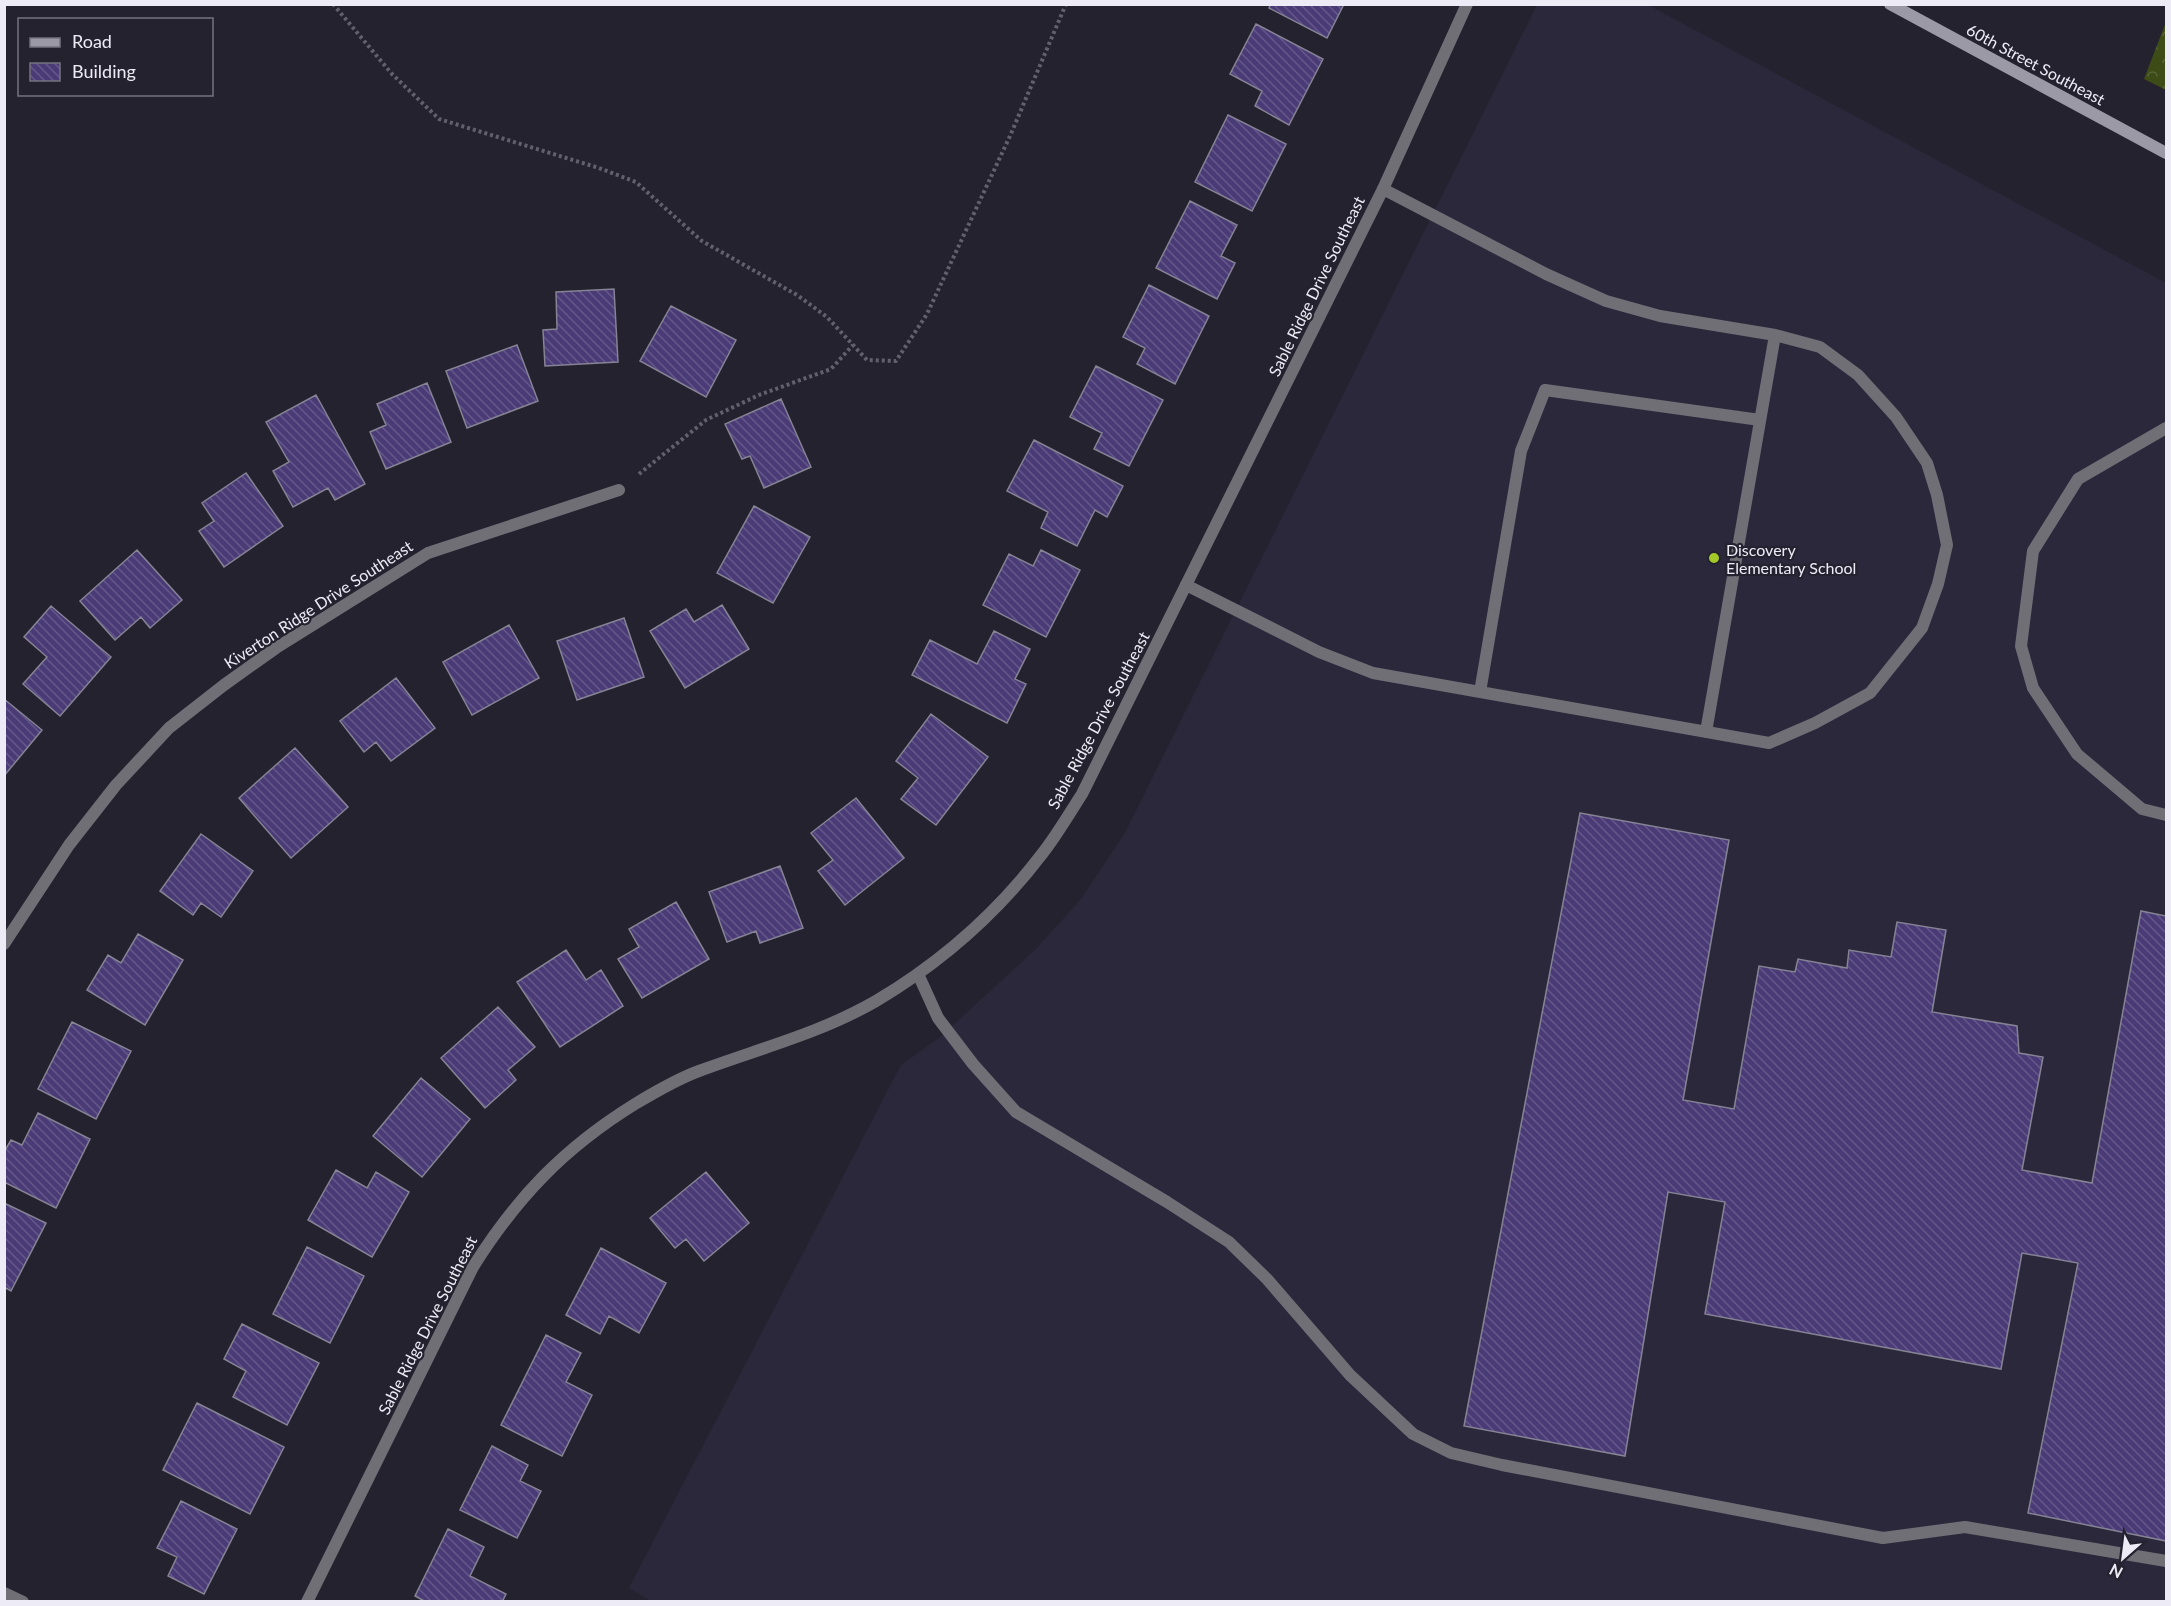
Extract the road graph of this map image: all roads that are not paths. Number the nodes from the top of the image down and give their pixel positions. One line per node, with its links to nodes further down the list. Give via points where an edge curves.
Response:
1 (1467, 4): 4 (street, Sable Ridge Drive Southeast)
2 (1890, 4): 3 (main road, 60th Street Southeast)
3 (2166, 153)
4 (1383, 189): 5 (street, via 1606,301 1660,316); 9 (street, Sable Ridge Drive Southeast)
5 (1775, 335): 6 (street); 11 (street, via 1820,347 1858,375 1896,417 1927,463 1947,545 1922,628 1870,693 1769,743)
6 (1760, 420): 10 (street, via 1545,390 1521,451); 11 (street)
7 (2166, 428): 12 (street, via 2078,479 2033,551 2021,646 2033,688 2078,754 2142,809)
8 (620, 490): 13 (street, Kiverton Ridge Drive Southeast, via 428,553 224,685 169,728 116,785 69,845)
9 (1186, 585): 10 (street, via 1319,652 1373,673); 14 (street, Sable Ridge Drive Southeast, via 1082,794 1043,853 1006,898 969,934)
10 (1480, 692): 11 (street)
11 (1706, 732)
12 (2166, 815)
13 (4, 944)
14 (918, 974): 15 (street, via 938,1018 1016,1112 1229,1242 1385,1410 1413,1434 1451,1453 1883,1538 1965,1527); 18 (street, Sable Ridge Drive Southeast, via 820,1028 696,1071 651,1094 568,1152 527,1192 495,1231 473,1267)
15 (2166, 1561)
16 (4, 1593): 17 (street)
17 (22, 1602)
18 (307, 1602)

